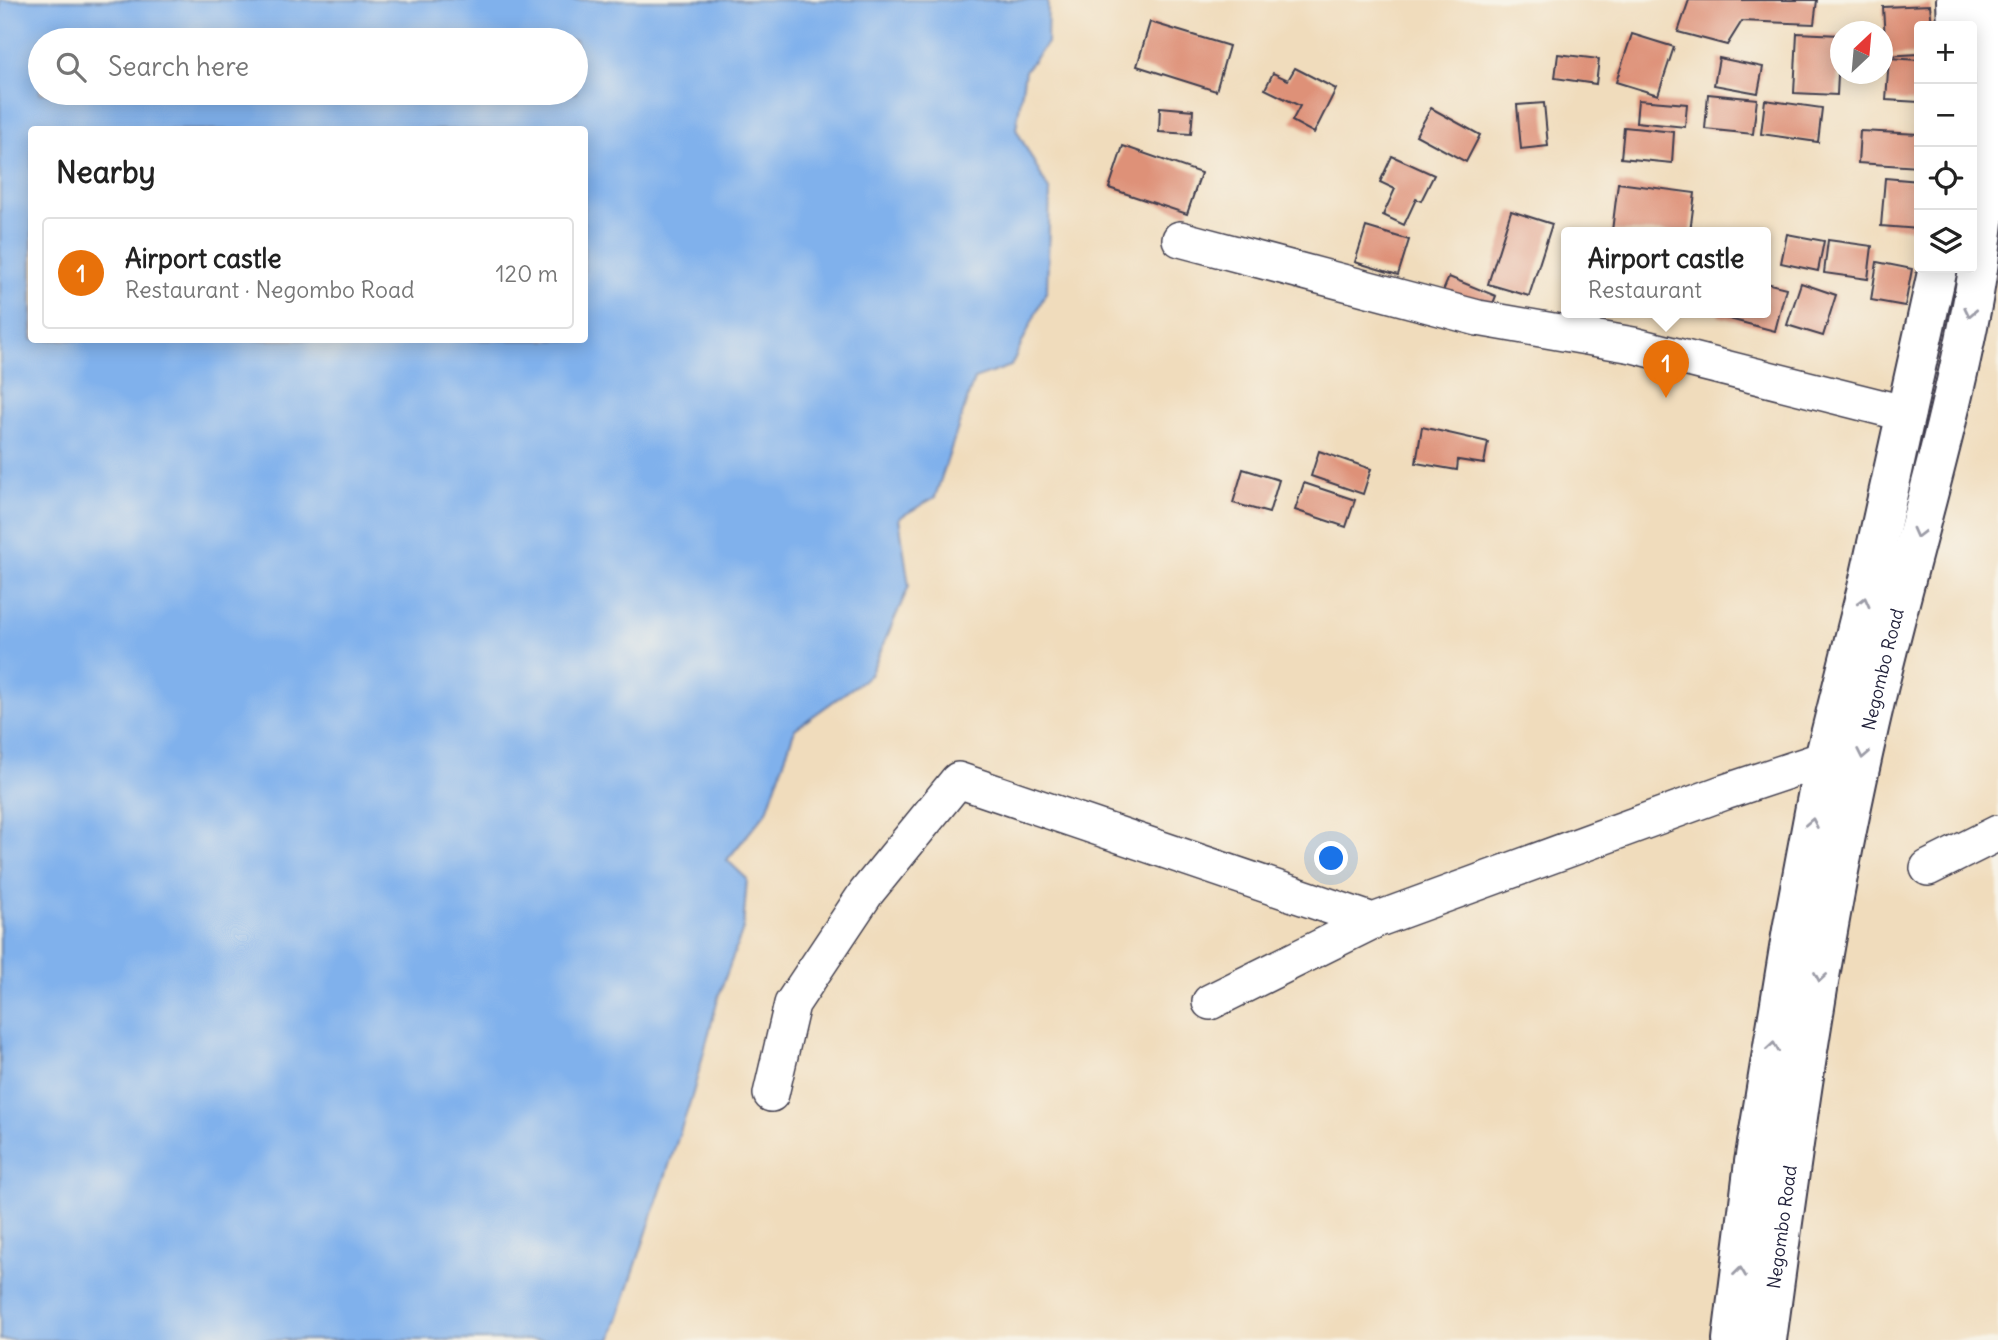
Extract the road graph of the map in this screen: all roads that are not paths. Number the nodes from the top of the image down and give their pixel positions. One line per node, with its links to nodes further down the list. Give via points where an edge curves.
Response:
1 (1956, 0): 3 (highway)
2 (1991, 0): 14 (highway, Negombo Road, one-way to 14, via 1994,86 1973,300 1868,733 1831,913)
3 (1957, 21)
4 (1180, 239): 6 (street, via 1478,318 1633,345)
5 (1937, 273): 6 (highway, Negombo Road)
6 (1907, 414): 7 (highway, Negombo Road, one-way to 6)
7 (1824, 759): 10 (street); 13 (highway, Negombo Road, one-way to 7, via 1754,1162)
8 (1998, 833): 9 (street)
9 (1927, 868)
10 (1373, 921): 11 (street); 12 (street, via 958,780 866,893 792,1004)
11 (1210, 1002)
12 (771, 1094)
13 (1732, 1340)
14 (1767, 1340)

